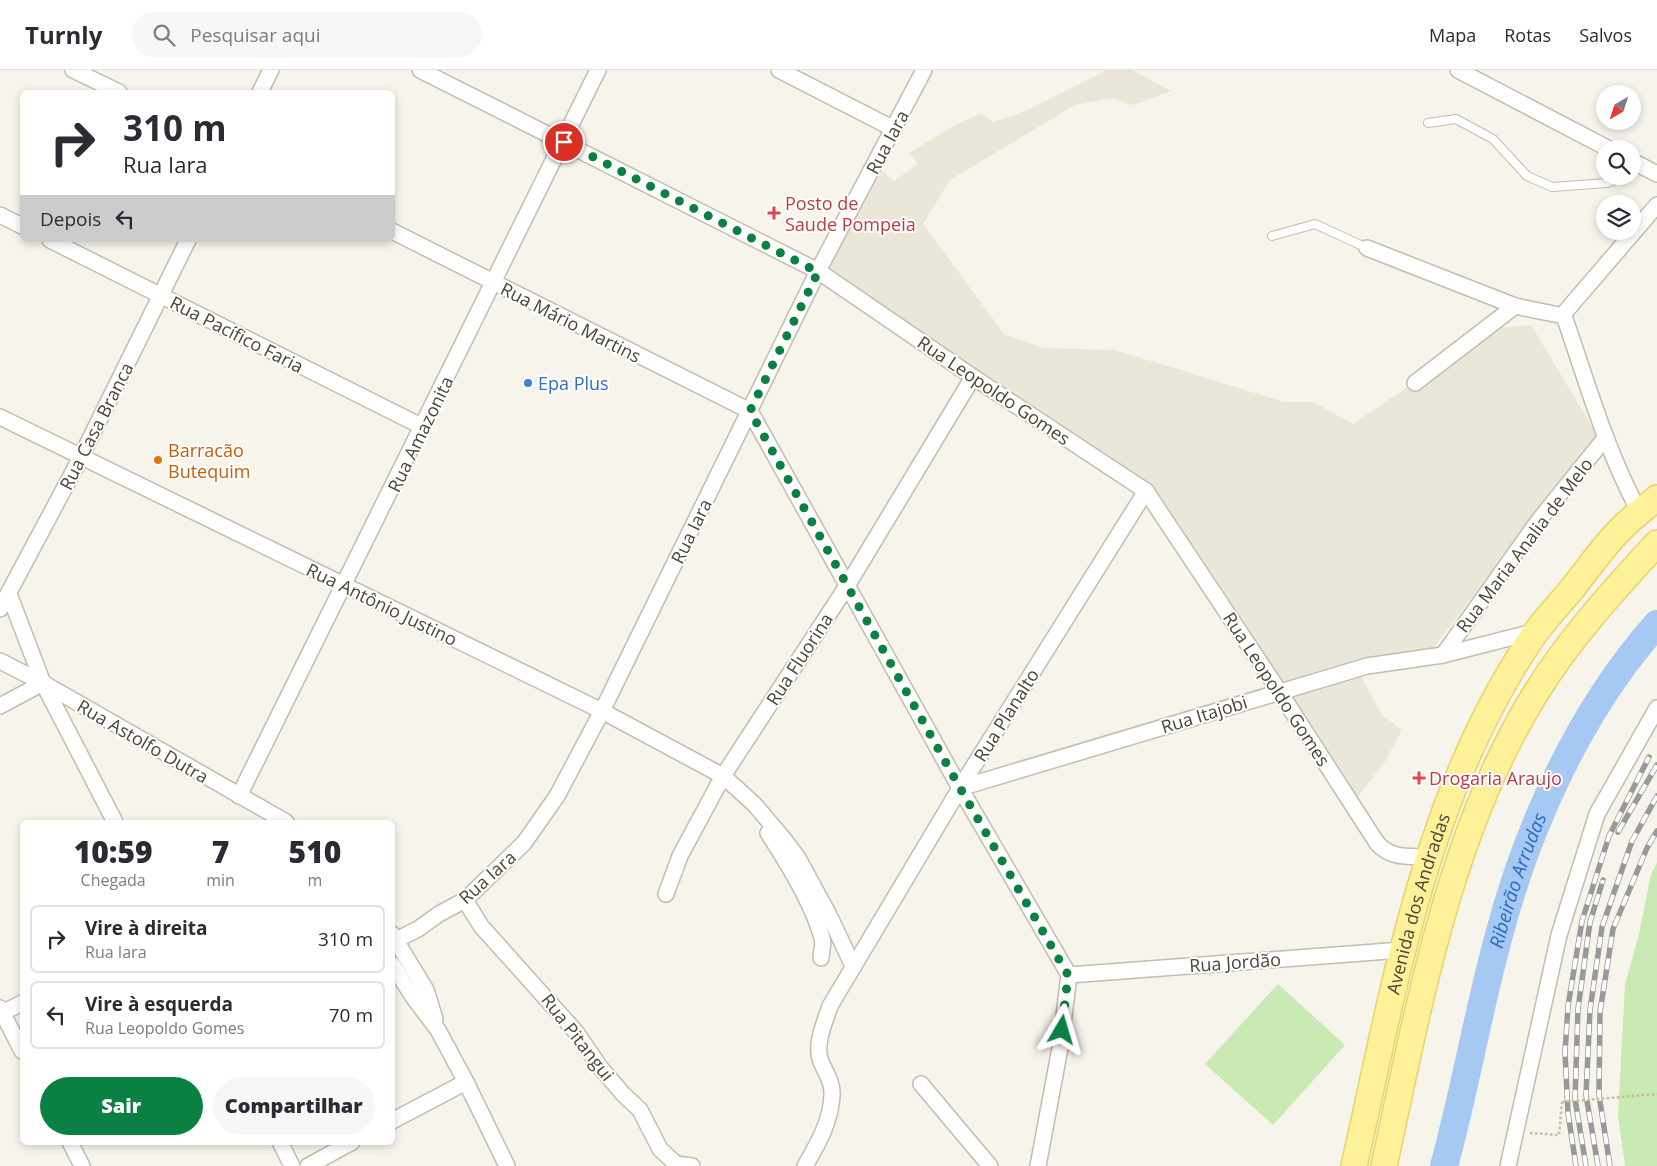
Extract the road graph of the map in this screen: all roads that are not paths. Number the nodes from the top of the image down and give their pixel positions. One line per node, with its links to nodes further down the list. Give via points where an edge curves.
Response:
1 (73, 70): 8 (street)
2 (271, 70): 9 (street)
3 (420, 70): 12 (street, Rua Leopoldo Gomes)
4 (598, 70): 12 (street, Rua Amazonita)
5 (779, 70): 11 (street)
6 (924, 70): 11 (street, Rua Iara)
7 (1458, 70): 13 (street)
8 (115, 90)
9 (261, 90)
10 (1428, 123): 14 (lane, via 1456,119 1493,140 1527,176 1552,187)
11 (894, 129): 23 (street, Rua Iara)
12 (564, 142): 23 (street, Rua Leopoldo Gomes); 24 (street, Rua Amazonita)
13 (1596, 142)
14 (1596, 184)
15 (1657, 205): 27 (street)
16 (0, 215): 17 (street)
17 (20, 225)
18 (395, 233): 24 (street, Rua Mário Martins)
19 (1272, 236): 22 (lane, via 1315,224)
20 (54, 242): 25 (street, Rua Pacífico Faria)
21 (187, 242): 25 (street, Rua Casa Branca)
22 (1367, 248): 26 (street)
23 (818, 272): 28 (street, Rua Leopoldo Gomes); 30 (street, Rua Iara)
24 (494, 283): 30 (street, Rua Mário Martins); 32 (street, Rua Amazonita)
25 (162, 296): 32 (street, Rua Pacífico Faria); 34 (street, Rua Casa Branca)
26 (1515, 306): 27 (street); 29 (street)
27 (1564, 316): 33 (street)
28 (974, 377): 35 (street, Rua Leopoldo Gomes); 39 (street, Rua Fluorina)
29 (1415, 383)
30 (750, 411): 39 (street); 49 (street, Rua Iara)
31 (0, 417): 34 (street, Rua Antônio Justino)
32 (423, 427): 38 (street, Rua Amazonita)
33 (1606, 437): 36 (street, via 1626,487); 43 (street, Rua Maria Analia de Melo, via 1539,520)
34 (81, 457): 38 (street, Rua Antônio Justino); 40 (street, Rua Casa Branca)
35 (1146, 491): 46 (street, Rua Leopoldo Gomes); 51 (street, Rua Planalto)
36 (1648, 505): 42 (main road, Avenida dos Andradas, via 1620,530)
37 (1657, 543): 63 (main road, Avenida dos Andradas, via 1565,650 1514,732 1489,782 1457,865)
38 (344, 586): 49 (street, Rua Antônio Justino); 52 (street, Rua Amazonita)
39 (847, 586): 50 (street, Rua Fluorina); 51 (street)
40 (9, 594): 41 (street, Rua Casa Branca); 45 (street)
41 (0, 609)
42 (1537, 631): 43 (street, Rua Itajobi); 56 (main road, Avenida dos Andradas, via 1506,680 1482,727 1458,777)
43 (1443, 654): 46 (street, Rua Itajobi, via 1367,666)
44 (0, 662): 45 (street, Rua Astolfo Dutra)
45 (43, 683): 47 (street); 52 (street, Rua Astolfo Dutra); 54 (street)
46 (1279, 691): 51 (street, Rua Itajobi); 56 (street, Rua Leopoldo Gomes, via 1384,851)
47 (0, 706)
48 (1657, 708): 87 (street, via 1597,814 1559,935)
49 (602, 711): 50 (street, Rua Antônio Justino); 58 (street, Rua Iara, via 557,796 524,843)
50 (723, 776): 53 (street, Rua Antônio Justino); 57 (street, Rua Fluorina, via 680,856)
51 (960, 788): 64 (street, Rua Planalto); 66 (street)
52 (239, 796): 55 (street, Rua Astolfo Dutra)
53 (754, 804): 62 (street, Rua Antônio Justino, via 810,906 823,940); 64 (street, Rua Antônio Justino, via 798,858)
54 (114, 820)
55 (282, 820)
56 (1428, 857): 61 (main road, Avenida dos Andradas)
57 (666, 894)
58 (464, 900): 59 (street, Rua Iara, via 418,929); 81 (street, Rua Pitangui, via 481,926 576,1032 600,1068 640,1110 660,1150 676,1164)
59 (395, 937)
60 (395, 939): 69 (street, via 426,990)
61 (1402, 950): 63 (main road, via 1409,946 1417,947); 66 (street, Rua Jordão); 85 (main road, Avenida dos Andradas)
62 (821, 958)
63 (1431, 959): 86 (main road, Avenida dos Andradas)
64 (853, 966): 82 (street, via 830,1006 821,1034 820,1060 832,1093 826,1124)
65 (395, 969): 69 (street)
66 (1068, 975): 84 (street, via 1060,1048)
67 (20, 1003): 68 (street)
68 (1, 1012): 70 (street)
69 (438, 1030): 71 (street)
70 (20, 1047)
71 (466, 1082): 73 (street); 80 (street)
72 (921, 1084): 83 (street)
73 (395, 1119)
74 (72, 1145): 77 (street)
75 (282, 1145): 78 (street)
76 (346, 1145): 79 (street)
77 (82, 1166)
78 (292, 1166)
79 (308, 1166)
80 (507, 1166)
81 (692, 1166)
82 (805, 1166)
83 (990, 1166)
84 (1038, 1166)
85 (1354, 1166)
86 (1384, 1166)
87 (1508, 1166)

